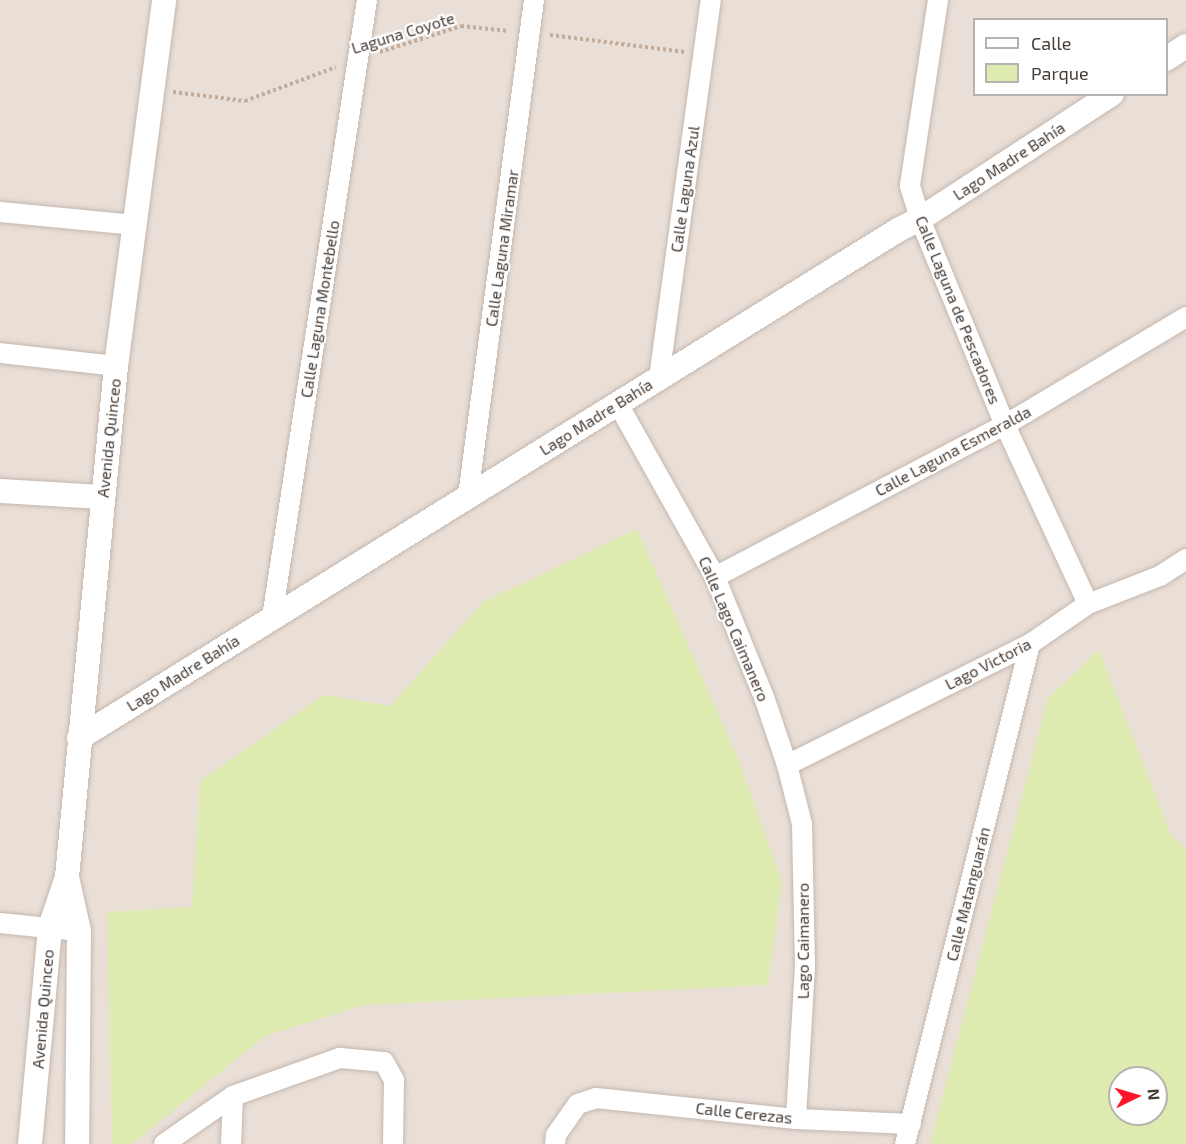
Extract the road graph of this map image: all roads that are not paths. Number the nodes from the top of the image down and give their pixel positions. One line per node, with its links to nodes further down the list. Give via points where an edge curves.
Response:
1 (164, 0): 11 (street, Avenida Quinceo)
2 (366, 0): 24 (street, Calle Laguna Montebello)
3 (534, 0): 19 (street, Calle Laguna Miramar)
4 (711, 0): 15 (street, Calle Laguna Azul)
5 (938, 0): 10 (street, Calle Laguna de Pescadores, via 910,186)
6 (1186, 46): 7 (street)
7 (1168, 58)
8 (1109, 96): 10 (street, Lago Madre Bahía)
9 (0, 212): 11 (street)
10 (920, 219): 15 (street, Lago Madre Bahía); 17 (street, Calle Laguna de Pescadores)
11 (135, 225): 14 (street, Avenida Quinceo)
12 (1186, 317): 17 (street, Calle Laguna Esmeralda)
13 (0, 353): 14 (street)
14 (116, 366): 20 (street, Avenida Quinceo)
15 (660, 378): 16 (street, Lago Madre Bahía)
16 (618, 404): 19 (street, Lago Madre Bahía); 22 (street, Calle Lago Caimanero)
17 (1005, 425): 22 (street, Calle Laguna Esmeralda); 23 (street, Calle Laguna de Pescadores)
18 (0, 491): 20 (street)
19 (468, 496): 24 (street, Lago Madre Bahía)
20 (102, 497): 26 (street, Avenida Quinceo)
21 (1186, 559): 23 (street, Lago Victoria, via 1160,576)
22 (715, 577): 27 (street, Calle Lago Caimanero)
23 (1088, 604): 25 (street, Lago Victoria)
24 (272, 618): 26 (street, Lago Madre Bahía)
25 (1030, 644): 27 (street, Lago Victoria); 34 (street, Calle Matanguarán)
26 (79, 738): 28 (street, Avenida Quinceo)
27 (787, 765): 33 (street, Lago Caimanero, via 802,824 805,966)
28 (67, 877): 30 (street, Avenida Quinceo); 31 (street, Avenida Quinceo)
29 (0, 923): 30 (street)
30 (50, 927): 31 (street); 35 (street, Avenida Quinceo)
31 (79, 932): 36 (street, Avenida Quinceo)
32 (233, 1096): 37 (street); 38 (street); 39 (street, via 340,1058 384,1062 394,1080)
33 (796, 1119): 34 (street, Calle Cerezas); 40 (street, Calle Cerezas, via 596,1098 578,1104 556,1135)
34 (911, 1124): 41 (street, Calle Matanguarán)
35 (30, 1144)
36 (77, 1144)
37 (164, 1144)
38 (231, 1144)
39 (393, 1144)
40 (555, 1144)
41 (905, 1144)

